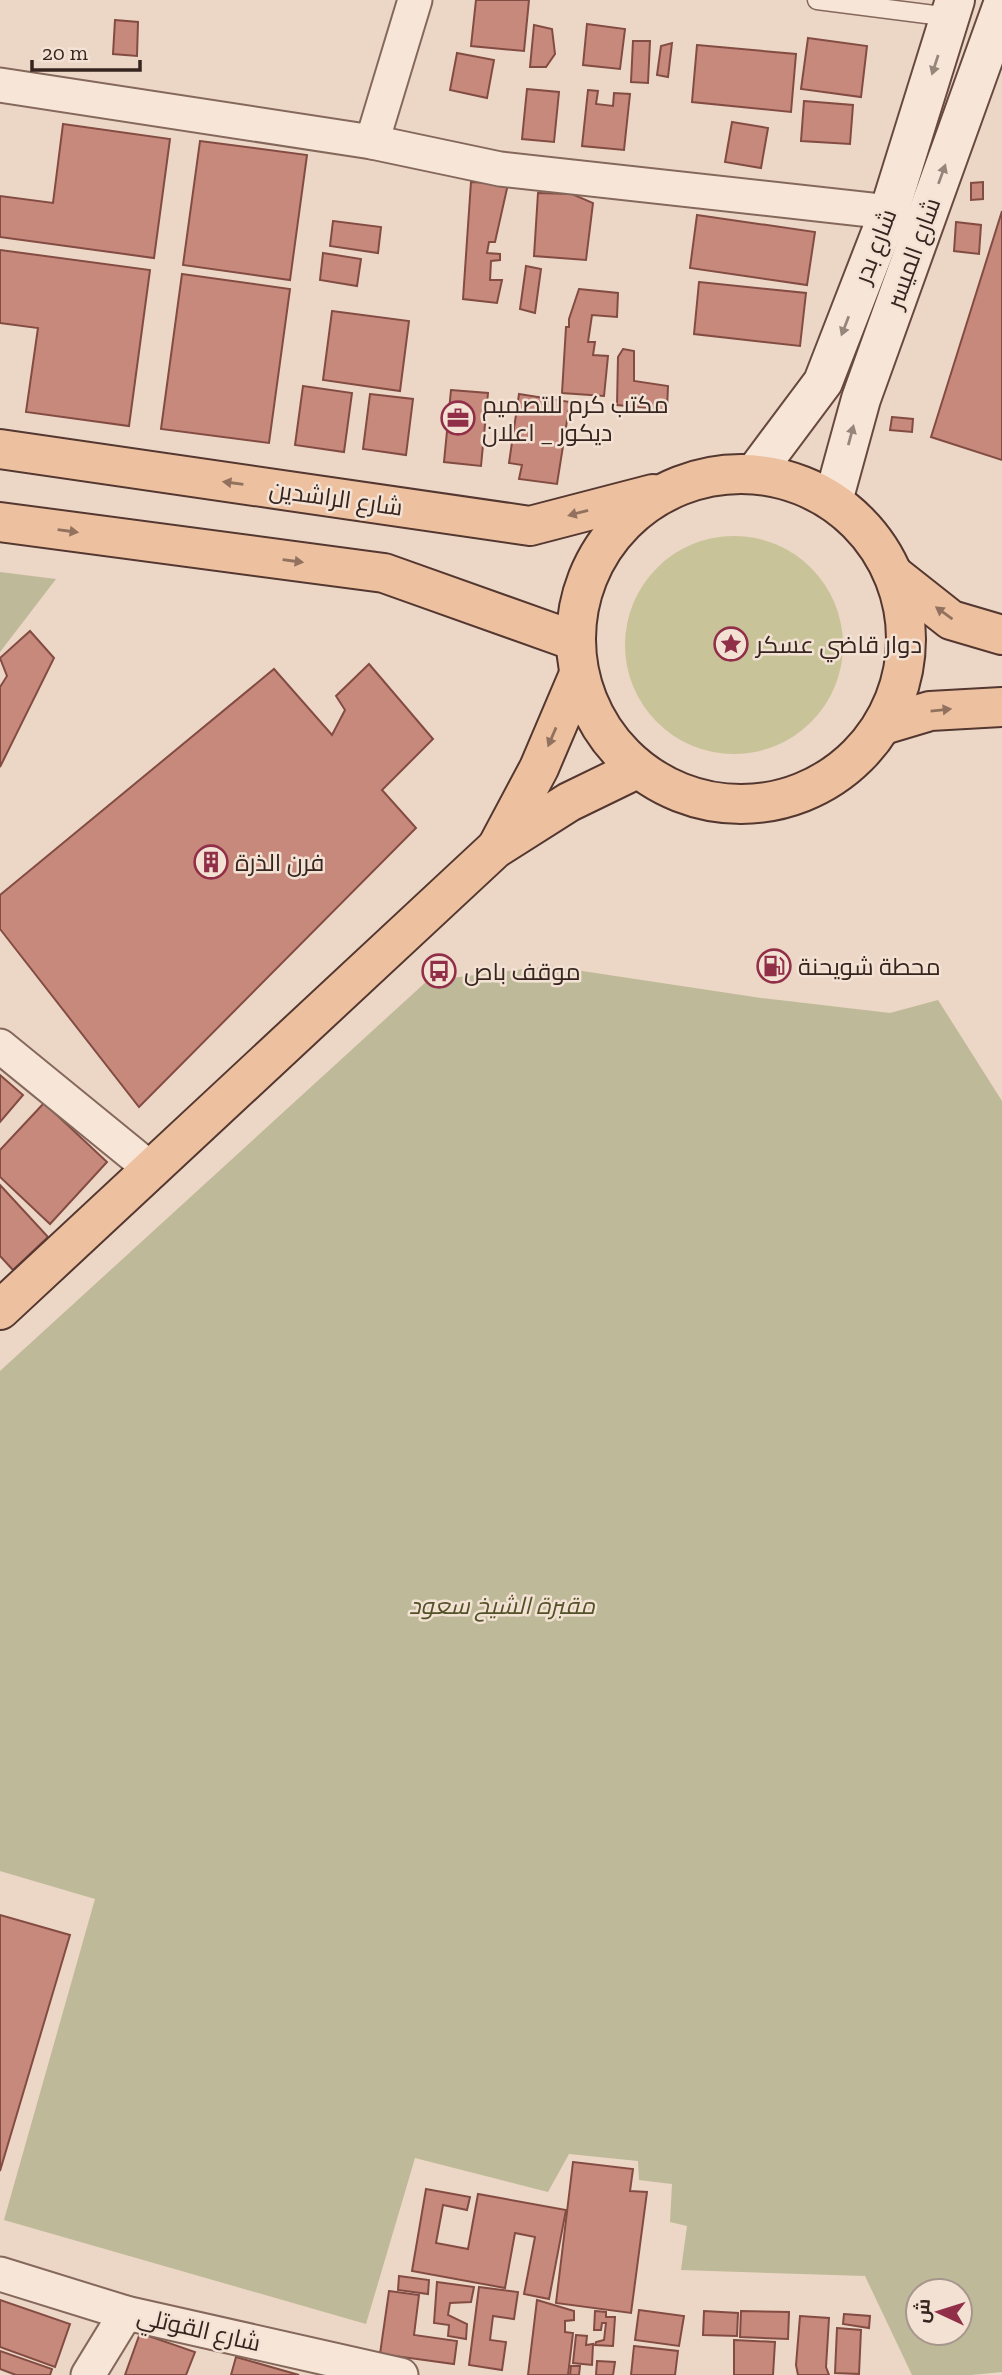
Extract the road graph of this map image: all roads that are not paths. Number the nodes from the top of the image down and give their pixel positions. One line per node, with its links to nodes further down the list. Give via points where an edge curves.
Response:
1 (415, 0): 6 (street)
2 (817, 0): 4 (lane)
3 (1002, 7): 11 (main road, شارع الميسر, one-way to 3, via 861,399)
4 (953, 8): 7 (main road, شارع بدر, one-way to 7)
5 (0, 85): 6 (street)
6 (372, 142): 7 (street, via 500,169)
7 (889, 212): 9 (main road, شارع بدر, one-way to 9, via 823,382)
8 (0, 449): 10 (main road, شارع الراشدين, one-way to 8, via 530,526)
9 (755, 474): 10 (main road, via 696,479); 11 (main road, via 796,482)
10 (668, 490): 15 (main road, via 630,516 600,552 582,595)
11 (833, 501): 13 (main road, via 869,533)
12 (0, 522): 15 (main road, one-way to 15, via 384,573)
13 (894, 575): 14 (main road, one-way to 13, via 951,620); 17 (main road, via 906,626 902,677)
14 (1002, 635)
15 (577, 658): 18 (main road, via 591,710 611,742); 19 (main road, one-way to 19, via 539,768)
16 (1002, 707): 17 (main road, one-way to 16, via 930,711)
17 (883, 725): 18 (main road, via 846,768 797,796 764,802 741,806 686,797)
18 (637, 769): 19 (main road, via 569,802)
19 (495, 849): 21 (main road)
20 (0, 1046): 21 (street)
21 (152, 1170): 22 (main road)
22 (0, 1310)
23 (0, 2274): 24 (street, شارع القوتلي)
24 (126, 2313): 25 (street); 26 (street, شارع القوتلي)
25 (88, 2375)
26 (401, 2375)

